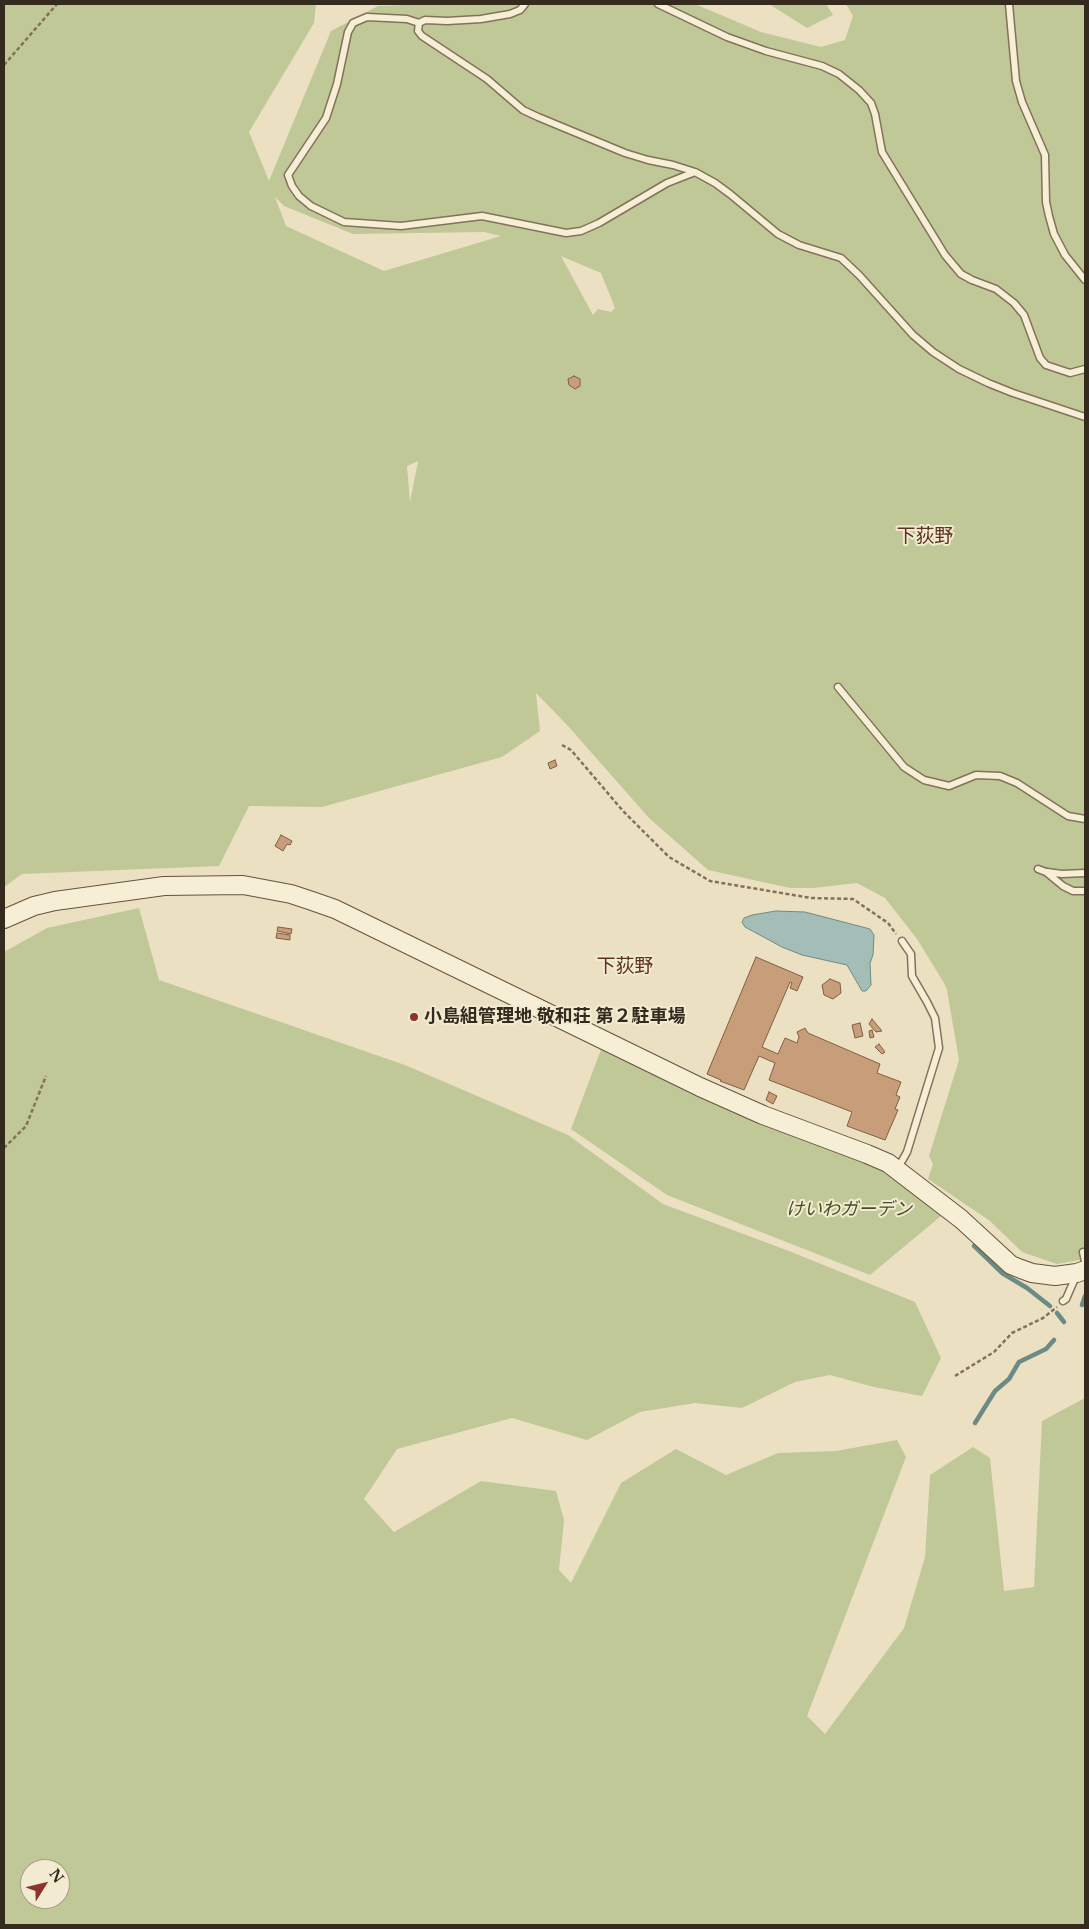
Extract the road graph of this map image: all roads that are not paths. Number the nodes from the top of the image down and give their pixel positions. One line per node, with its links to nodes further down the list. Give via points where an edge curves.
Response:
1 (526, 4): 4 (lane, via 510,14)
2 (658, 4): 7 (lane, via 728,37 822,66 839,74 859,90 871,103 882,152 945,255 961,274 996,289 1014,303 1024,315 1040,358 1046,365 1070,373)
3 (1009, 4): 6 (lane, via 1016,81 1045,155 1049,216 1065,255)
4 (419, 23): 5 (lane, via 418,31 422,36 487,79 531,114 625,153); 5 (lane, via 407,19 367,17 353,23 326,118 288,175 299,196 311,206 344,222 401,226 482,216 566,233 599,223 668,183)
5 (695, 172): 8 (lane, via 730,194 778,234 798,245 841,258 913,335 953,365 1013,394)
6 (1085, 280)
7 (1085, 369)
8 (1085, 417)
9 (838, 687): 10 (lane, via 904,766 924,780 949,786 976,775 1000,776 1017,783 1068,816)
10 (1085, 819)
11 (1038, 869): 12 (lane)
12 (1046, 872): 13 (lane); 14 (lane, via 1073,891)
13 (1085, 873)
14 (1085, 891)
15 (4, 919): 17 (street, via 56,901 164,886 243,885 291,894 335,909 763,1116 867,1154)
16 (902, 942): 17 (lane, via 911,954 912,976 935,1018 939,1048 907,1152)
17 (897, 1170): 18 (street, via 961,1219 1011,1265 1032,1273 1055,1276)
18 (1083, 1264): 19 (lane)
19 (1063, 1301)

